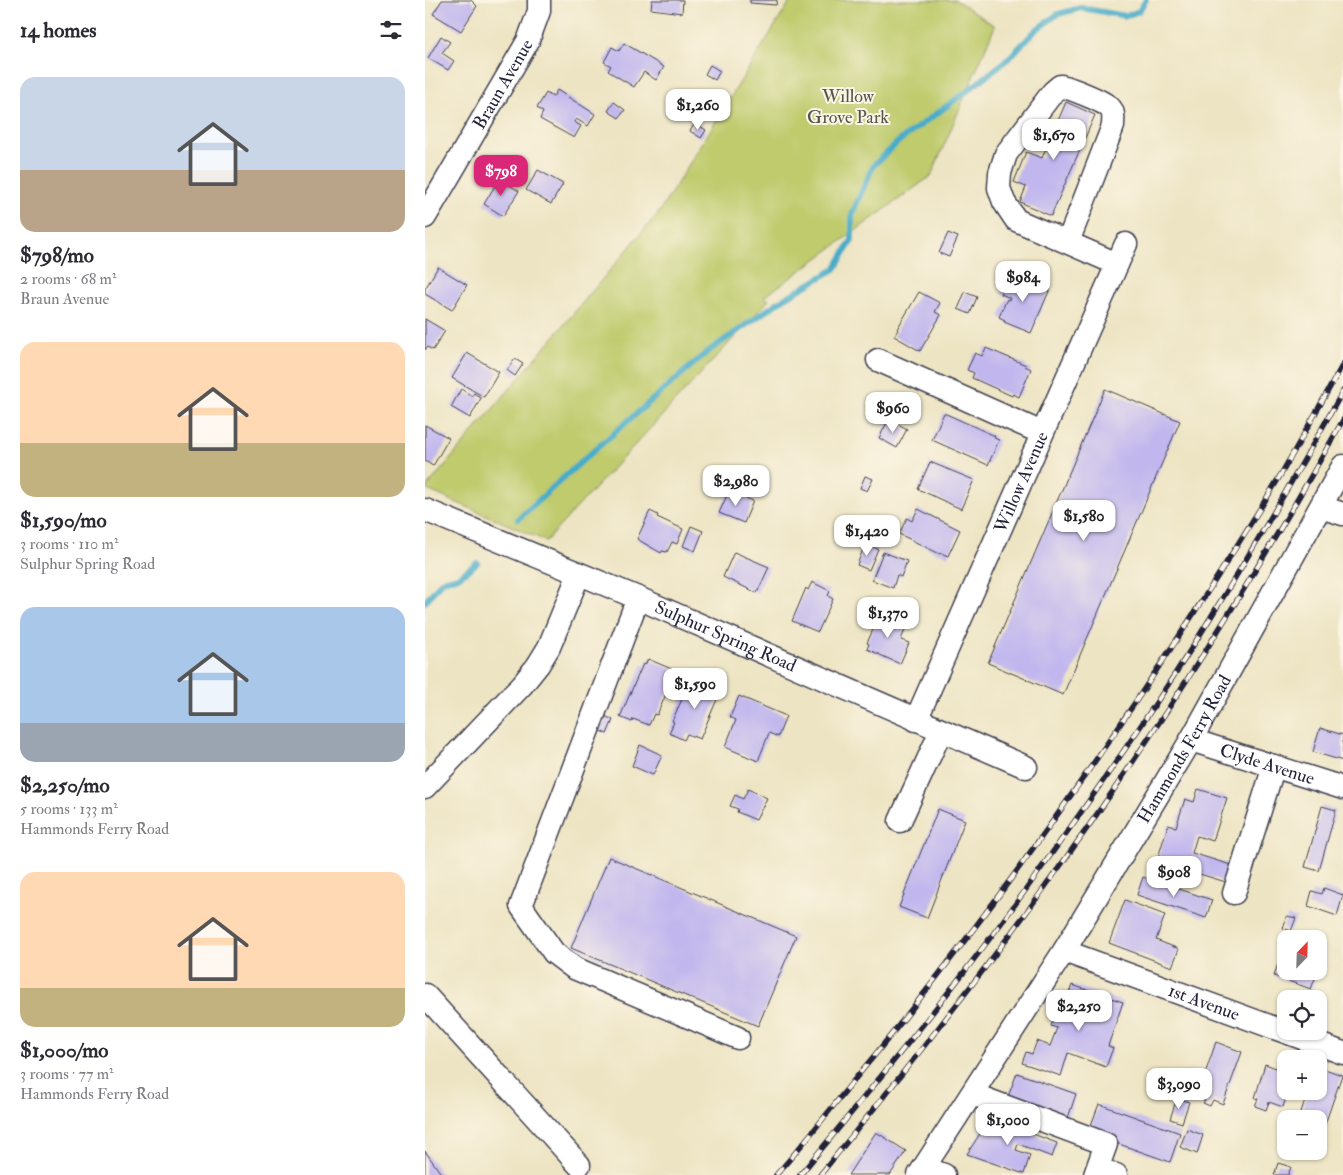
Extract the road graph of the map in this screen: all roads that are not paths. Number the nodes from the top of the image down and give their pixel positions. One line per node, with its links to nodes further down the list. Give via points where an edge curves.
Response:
1 (539, 0): 2 (street, Braun Avenue, via 539,11 528,41)
2 (425, 218)
3 (1068, 242): 3 (street, via 1016,220 999,188 999,173 1006,154 1060,86 1069,87 1110,107 1113,114 1113,126); 5 (street, Willow Avenue, via 1122,254)
4 (878, 360): 5 (street)
5 (1042, 433): 12 (street, Willow Avenue)
6 (1343, 466): 7 (street, Hammonds Ferry Road)
7 (1321, 508): 9 (street); 14 (street, Hammonds Ferry Road)
8 (425, 510): 10 (street, Sulphur Spring Road)
9 (1343, 514)
10 (579, 574): 11 (street, Sulphur Spring Road); 17 (street, via 549,646 538,664)
11 (638, 598): 12 (street, Sulphur Spring Road); 23 (street, via 521,906 554,953 574,968)
12 (916, 720): 13 (street, Sulphur Spring Road)
13 (941, 731): 16 (street, Sulphur Spring Road); 19 (street)
14 (1191, 740): 15 (street, Clyde Avenue); 21 (street, Hammonds Ferry Road)
15 (1274, 766): 18 (street, Clyde Avenue); 20 (street)
16 (1026, 767)
17 (425, 787)
18 (1343, 788)
19 (900, 821)
20 (1234, 892)
21 (1064, 951): 24 (street, 1st Avenue); 25 (street, Hammonds Ferry Road)
22 (425, 995): 26 (street)
23 (738, 1038)
24 (1343, 1052)
25 (972, 1094): 27 (street, Hammonds Ferry Road); 28 (street, via 1106,1144)
26 (579, 1165)
27 (921, 1171): 29 (street)
28 (1103, 1173)
29 (945, 1175)

